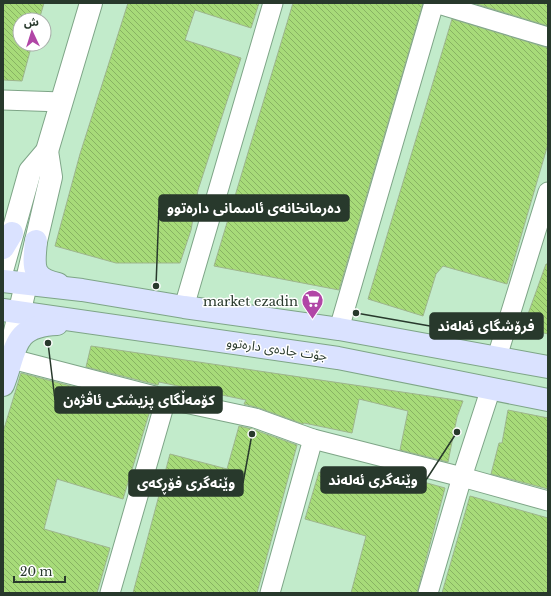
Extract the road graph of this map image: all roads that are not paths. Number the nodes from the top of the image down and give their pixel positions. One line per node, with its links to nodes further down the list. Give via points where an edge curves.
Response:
1 (91, 3): 6 (street)
2 (273, 3): 15 (street)
3 (434, 3): 4 (street); 18 (street)
4 (548, 37)
5 (3, 100): 6 (street)
6 (62, 102): 7 (street)
7 (47, 151): 9 (street, via 30,171); 10 (street, via 51,177)
8 (548, 192): 19 (street)
9 (7, 240): 11 (street)
10 (36, 242): 13 (street); 14 (main road, via 35,266 41,278)
11 (3, 267)
12 (3, 281): 13 (main road)
13 (26, 283): 14 (main road); 16 (street)
14 (82, 290): 15 (main road)
15 (184, 307): 18 (main road)
16 (11, 312): 17 (main road, جۆت جادەی دارەتوو); 22 (street)
17 (107, 325): 20 (main road, via 34,327 20,338); 24 (main road, جۆت جادەی دارەتوو, via 338,358)
18 (338, 329): 19 (main road)
19 (497, 357): 21 (main road)
20 (12, 359): 23 (main road); 25 (street)
21 (548, 367)
22 (3, 381)
23 (3, 385)
24 (491, 388): 26 (main road, جۆت جادەی دارەتوو); 28 (street)
25 (166, 399): 27 (street, via 255,418); 30 (street)
26 (548, 400)
27 (313, 439): 28 (street); 31 (street)
28 (462, 477): 29 (street); 32 (street)
29 (548, 501)
30 (110, 593)
31 (270, 593)
32 (428, 593)

